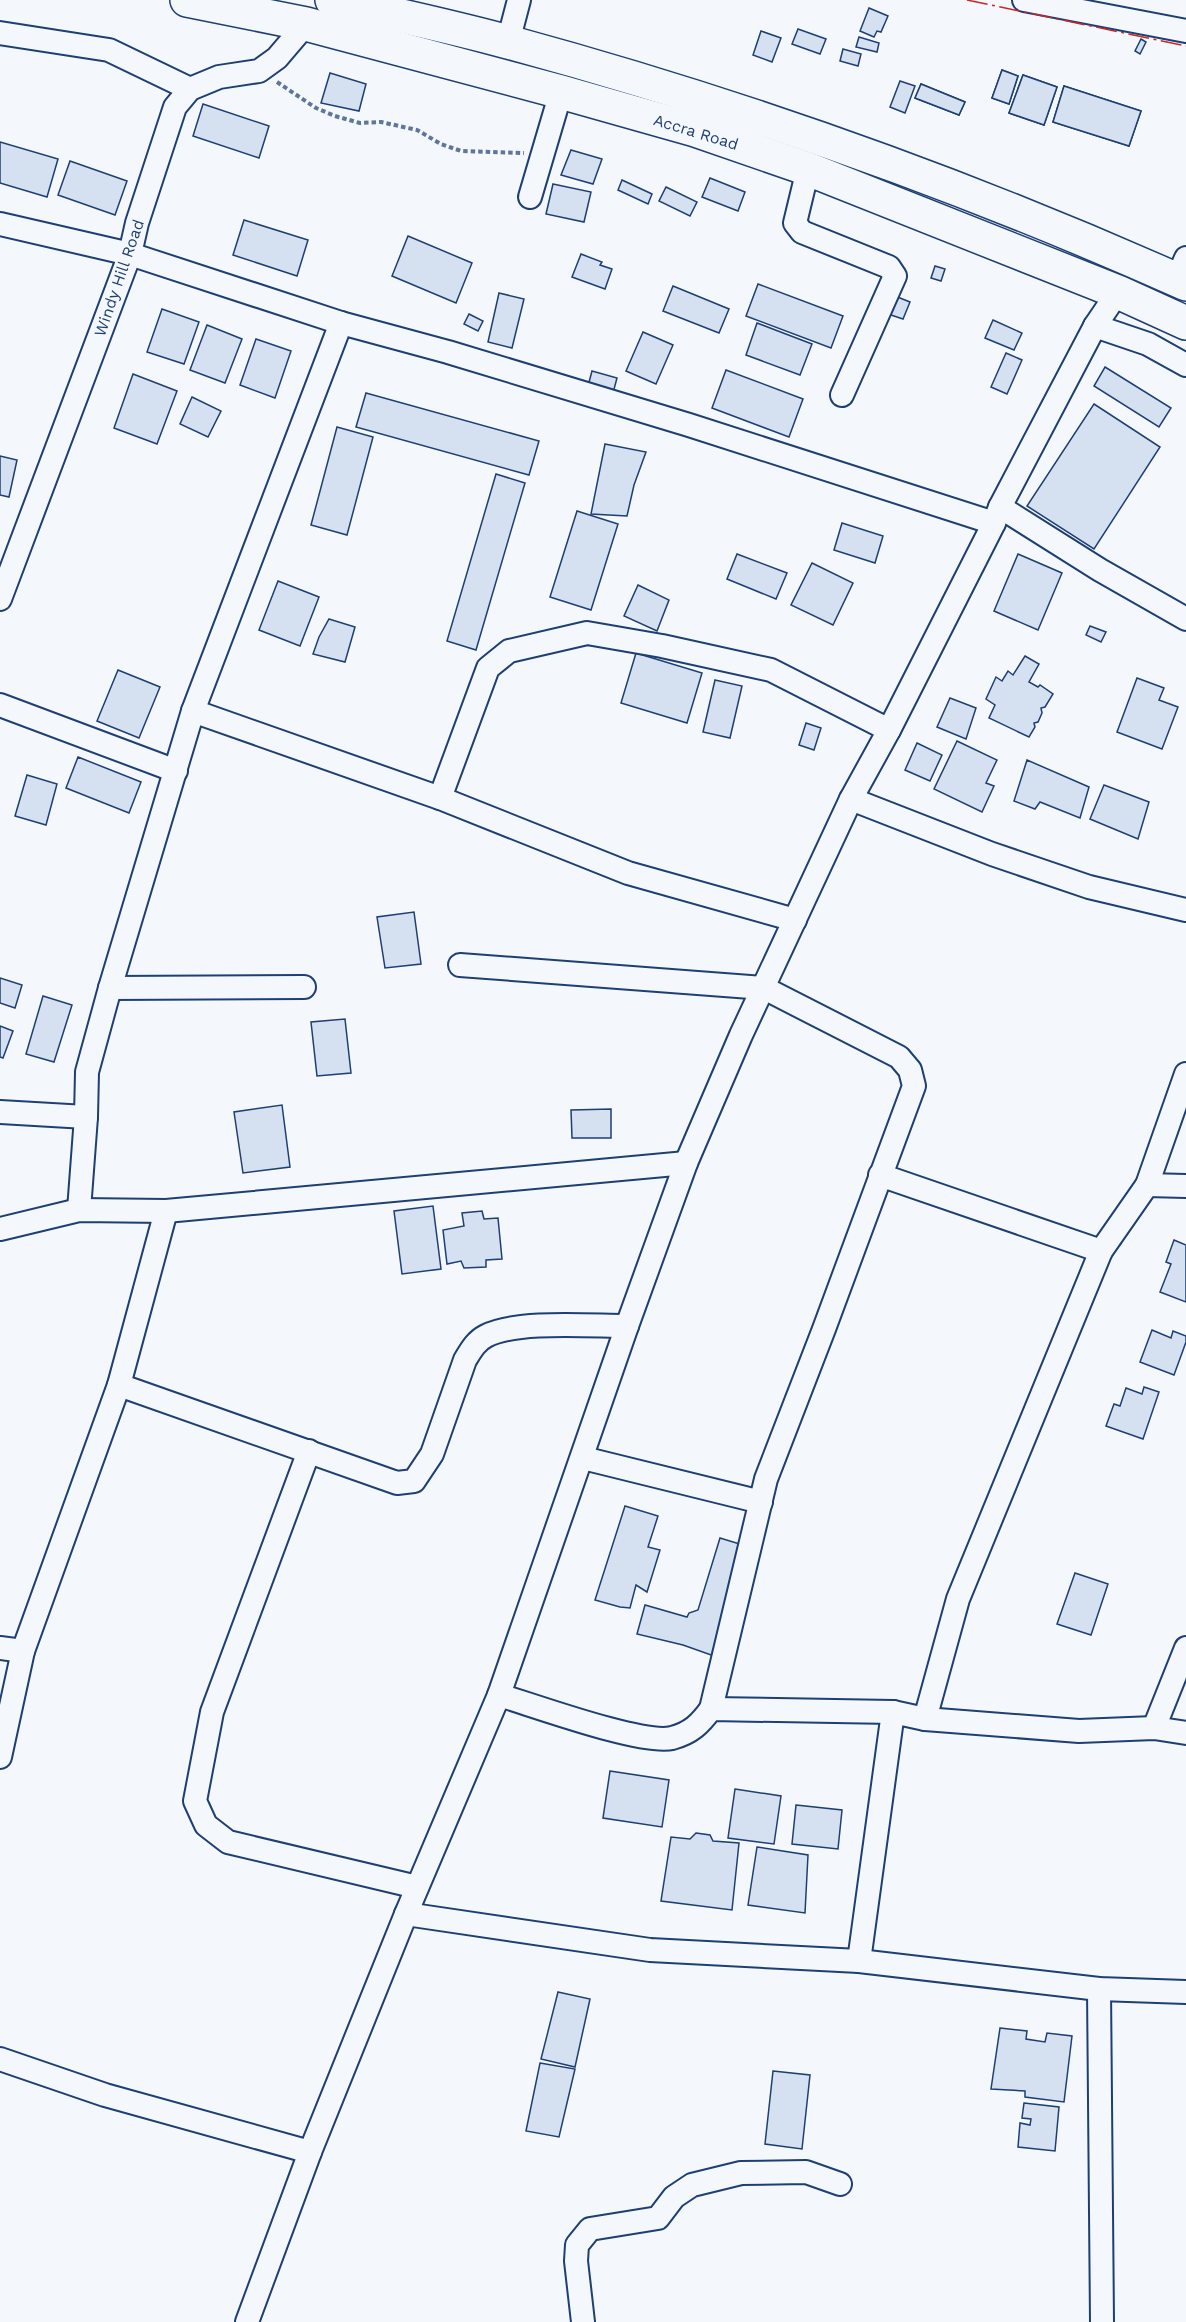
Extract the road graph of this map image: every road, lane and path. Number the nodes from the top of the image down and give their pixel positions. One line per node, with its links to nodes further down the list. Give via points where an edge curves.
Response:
1 (187, 0): 5 (highway, Accra Road)
2 (332, 0): 8 (highway, Accra Road)
3 (519, 0): 8 (street)
4 (1024, 0): 6 (street)
5 (306, 24): 9 (street, via 276,58); 11 (highway, Accra Road)
6 (1186, 31)
7 (0, 33): 10 (street, via 108,50)
8 (508, 42): 17 (highway, Accra Road, via 726,107 875,158)
9 (259, 70): 10 (street, via 219,77); 12 (path, via 335,116 417,130 460,151)
10 (190, 89): 16 (street, Windy Hill Road, via 175,107)
11 (561, 92): 12 (street); 13 (highway, Accra Road, via 695,130)
12 (543, 153): 14 (street)
13 (808, 169): 18 (highway, Accra Road); 23 (street, via 795,223 802,232 889,267 895,276)
14 (530, 197)
15 (0, 224): 16 (street)
16 (130, 254): 19 (street); 25 (street, Windy Hill Road)
17 (1183, 274)
18 (1118, 292): 20 (highway, Accra Road); 21 (street)
19 (341, 322): 24 (street); 28 (street)
20 (1186, 323)
21 (1095, 327): 22 (street, via 1148,344); 24 (street)
22 (1186, 365)
23 (842, 395)
24 (997, 515): 26 (street); 29 (street)
25 (0, 599)
26 (1186, 619)
27 (0, 705): 30 (street)
28 (193, 711): 30 (street); 31 (street)
29 (889, 730): 31 (street, via 771,670 587,633 509,651 488,668); 32 (street)
30 (176, 771): 37 (street)
31 (440, 798): 34 (street, via 628,873)
32 (851, 799): 33 (street, via 1089,887); 34 (street)
33 (1186, 910)
34 (795, 920): 38 (street)
35 (460, 965): 38 (street)
36 (304, 987): 37 (street)
37 (110, 988): 41 (street, via 87,1072)
38 (764, 988): 42 (street); 43 (street, via 899,1057 910,1070 914,1086)
39 (1186, 1074): 44 (street)
40 (0, 1112): 41 (street)
41 (86, 1117): 46 (street)
42 (686, 1163): 47 (street); 50 (street)
43 (880, 1175): 49 (street); 54 (street, via 766,1479)
44 (1147, 1185): 45 (street); 49 (street)
45 (1186, 1186)
46 (79, 1210): 47 (street); 48 (street)
47 (166, 1211): 51 (street)
48 (0, 1229)
49 (1101, 1251): 61 (street, via 958,1599)
50 (627, 1326): 52 (street, via 512,1326 485,1336 465,1360 432,1454 414,1481 398,1483); 53 (street)
51 (119, 1384): 52 (street); 57 (street)
52 (309, 1451): 65 (street, via 212,1712 195,1801 206,1825 228,1842)
53 (583, 1458): 54 (street); 58 (street)
54 (761, 1502): 59 (street)
55 (0, 1648): 57 (street)
56 (1186, 1648): 62 (street)
57 (23, 1651): 64 (street)
58 (499, 1695): 59 (street, via 636,1736 670,1738 698,1727); 65 (street)
59 (711, 1709): 60 (street)
60 (892, 1712): 61 (street); 67 (street)
61 (925, 1719): 62 (street, via 1079,1731)
62 (1154, 1728): 63 (street)
63 (1186, 1733)
64 (0, 1757)
65 (417, 1887): 66 (street)
66 (406, 1914): 67 (street, via 650,1950); 71 (street)
67 (859, 1961): 68 (street)
68 (1099, 1989): 69 (street); 75 (street)
69 (1186, 1992)
70 (0, 2059): 71 (street, via 105,2095)
71 (310, 2152): 73 (street)
72 (840, 2184): 74 (street, via 806,2172 741,2173 692,2185 674,2197 658,2218 591,2229 577,2245)
73 (247, 2322)
74 (583, 2322)
75 (1102, 2322)

